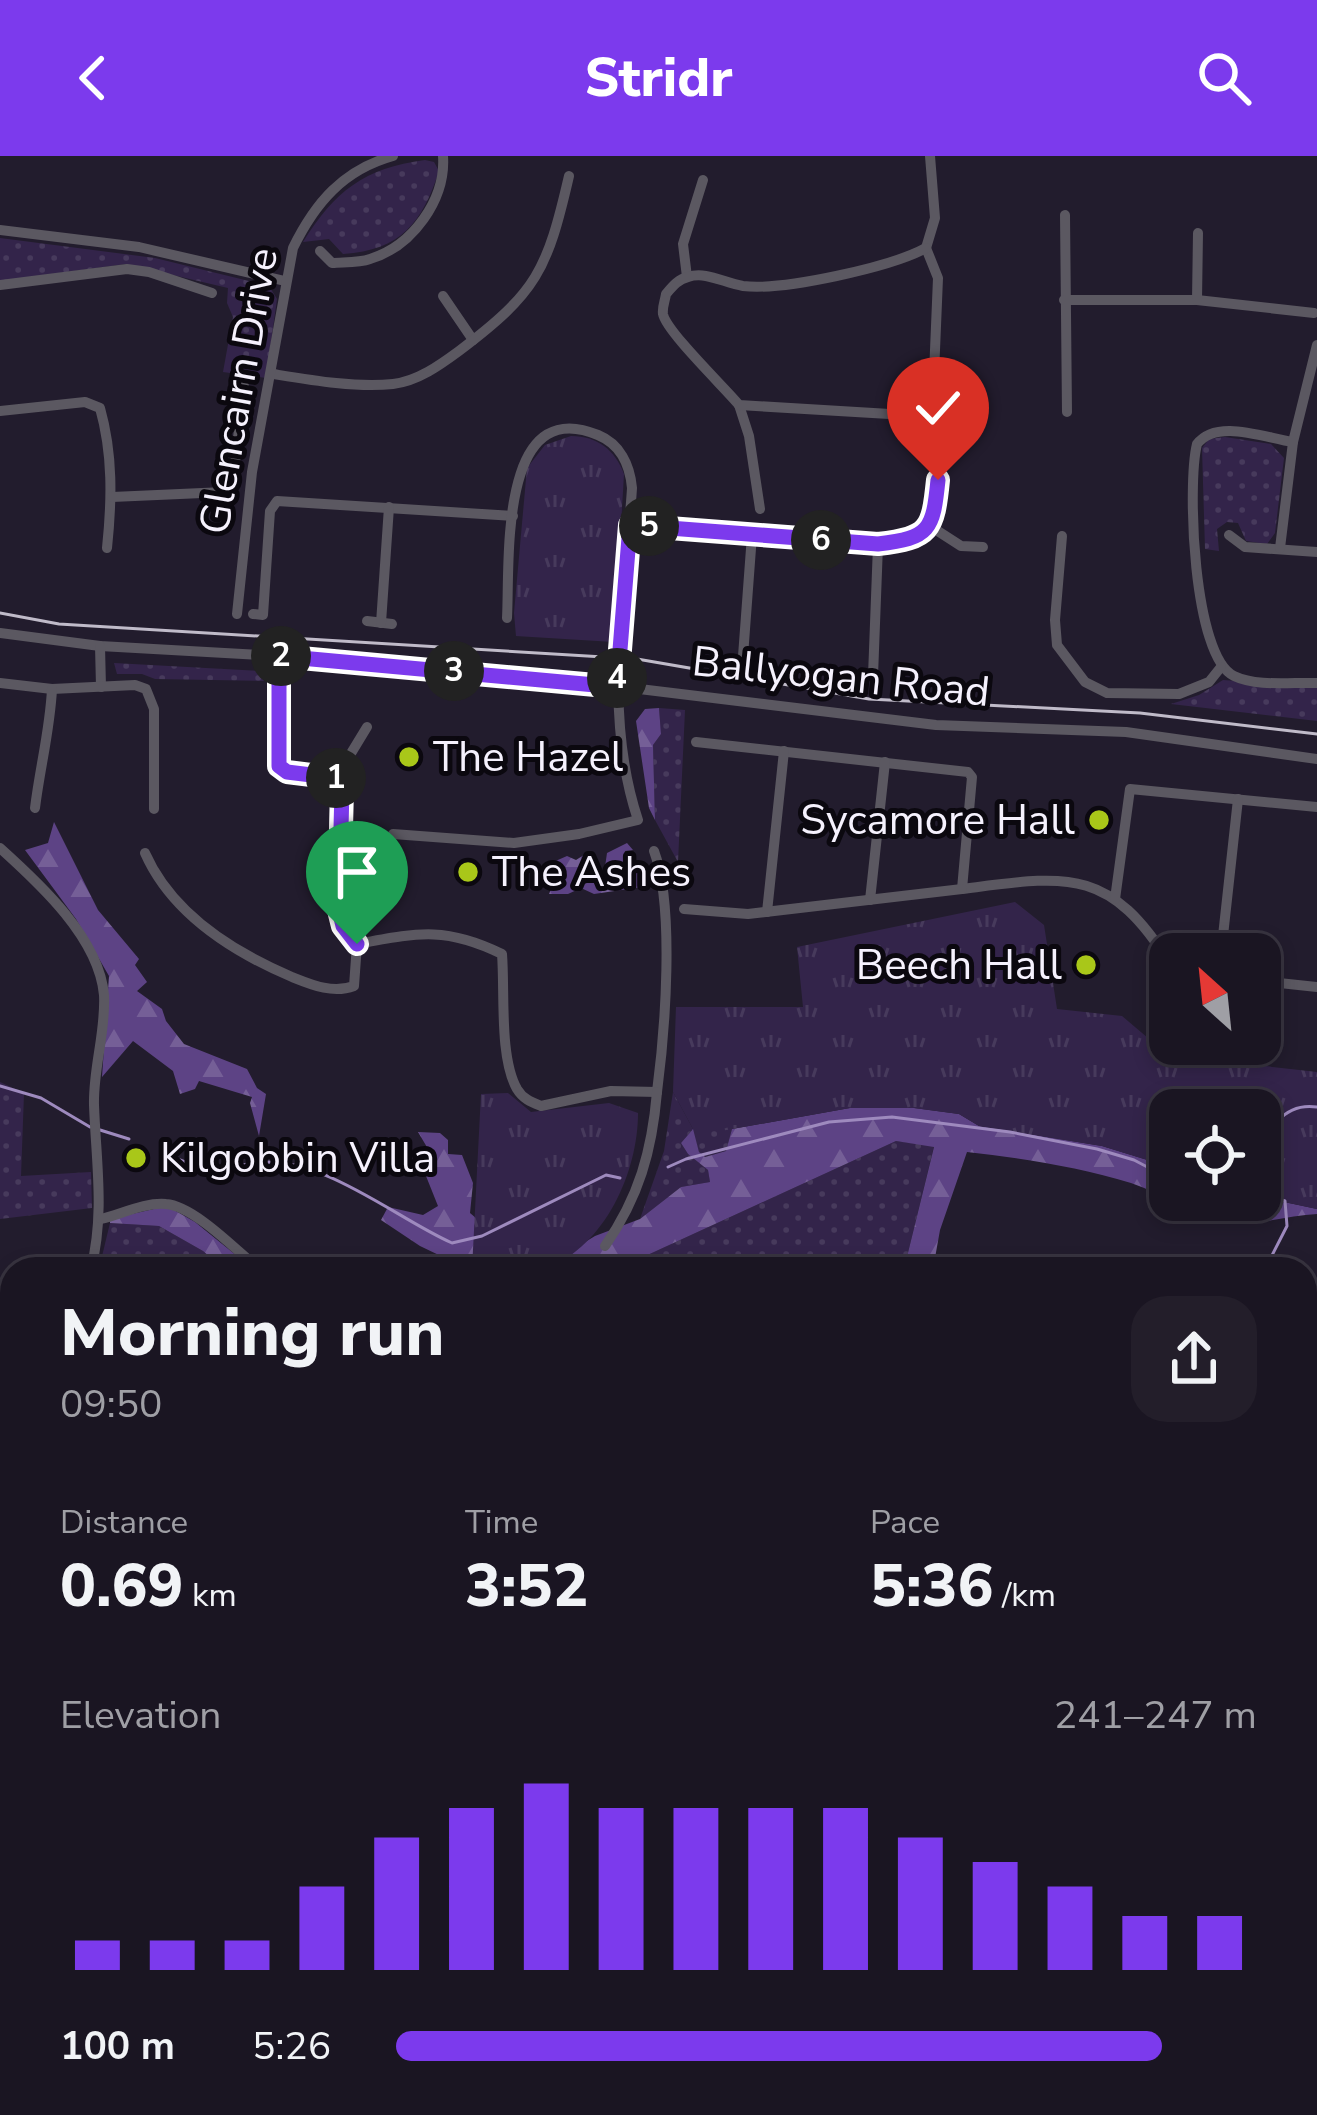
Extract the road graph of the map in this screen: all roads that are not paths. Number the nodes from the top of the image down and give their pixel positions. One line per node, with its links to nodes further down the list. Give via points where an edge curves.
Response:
1 (393, 156): 12 (street, Glencairn Drive, via 331,189 301,232)
2 (443, 156): 10 (street, via 434,203 401,242 370,259 332,262)
3 (931, 156): 9 (street, via 935,218)
4 (568, 176): 19 (street, via 535,280)
5 (703, 180): 11 (street, via 683,244)
6 (1065, 215): 16 (street)
7 (0, 230): 12 (street, via 140,248)
8 (1198, 233): 17 (street)
9 (926, 248): 11 (street, via 812,281 742,286); 22 (street, via 938,278)
10 (320, 251)
11 (687, 277): 24 (street, via 666,294 663,314)
12 (285, 281): 21 (street, Glencairn Drive)
13 (0, 285): 14 (street, via 127,269)
14 (212, 292)
15 (443, 296): 19 (street)
16 (1064, 300): 17 (street); 26 (street)
17 (1197, 300): 18 (street)
18 (1316, 314)
19 (473, 340): 21 (street, via 418,378 392,384)
20 (1317, 345): 27 (street)
21 (273, 374): 42 (street, Glencairn Drive, via 252,472)
22 (934, 374)
23 (244, 386): 28 (street, via 225,492)
24 (739, 405): 30 (street); 33 (street, via 922,416 938,448)
25 (0, 410): 28 (street, via 85,402 100,408)
26 (1066, 412)
27 (1293, 442): 40 (street); 50 (street, via 1222,430 1197,444 1200,604)
28 (112, 496): 38 (street)
29 (389, 507): 31 (street); 43 (street, via 274,503); 45 (street)
30 (760, 509)
31 (513, 516): 32 (street, via 532,447 553,433 584,431 624,458); 44 (street)
32 (630, 525): 34 (street); 55 (street)
33 (930, 526): 37 (street, via 911,541); 39 (street, via 961,546)
34 (752, 535): 37 (street); 49 (street)
35 (1229, 535): 40 (street, via 1245,548)
36 (1062, 536): 50 (street, via 1057,645 1085,682 1107,693 1179,694 1209,682)
37 (878, 544): 51 (street)
38 (107, 548)
39 (983, 548)
40 (1280, 548): 41 (street)
41 (1317, 552)
42 (237, 614)
43 (258, 615)
44 (507, 617)
45 (380, 623)
46 (0, 633): 47 (street, Ballyogan Road)
47 (100, 646): 48 (street, Ballyogan Road); 54 (street)
48 (279, 656): 55 (street, Ballyogan Road); 62 (street, via 279,766)
49 (743, 656)
50 (1221, 667): 53 (street, via 1254,681)
51 (873, 676)
52 (0, 682): 56 (street)
53 (1317, 683)
54 (101, 687): 56 (street); 66 (street, via 135,685 152,698)
55 (617, 687): 60 (street, Ballyogan Road, via 937,725 1126,732); 67 (street, via 624,774 641,825 514,843)
56 (52, 689): 65 (street)
57 (367, 728): 62 (street)
58 (695, 742): 59 (street)
59 (784, 751): 61 (street); 75 (street)
60 (1317, 759)
61 (885, 762): 71 (street, via 970,774); 73 (street)
62 (336, 778): 78 (street, via 339,910)
63 (1238, 799): 64 (street); 72 (street, via 1130,789); 77 (street)
64 (1317, 807)
65 (34, 809)
66 (154, 809)
67 (393, 834)
68 (0, 848): 82 (street, via 72,927 100,975 94,1108)
69 (653, 851): 81 (street, via 664,923)
70 (145, 853): 78 (street, via 194,918 266,966 340,991 354,986)
71 (962, 889): 72 (street, via 1058,879); 73 (street)
72 (1115, 899): 76 (street)
73 (870, 900): 75 (street)
74 (684, 909): 75 (street)
75 (767, 912)
76 (1151, 933)
77 (1223, 933)
78 (357, 944): 81 (street, via 444,933 502,954 515,1086 533,1103)
79 (1281, 983): 80 (street)
80 (1317, 987)
81 (657, 1092): 83 (street, via 639,1188)
82 (101, 1219): 84 (street); 85 (street, via 176,1206)
83 (605, 1246)
84 (93, 1257)
85 (245, 1257)

